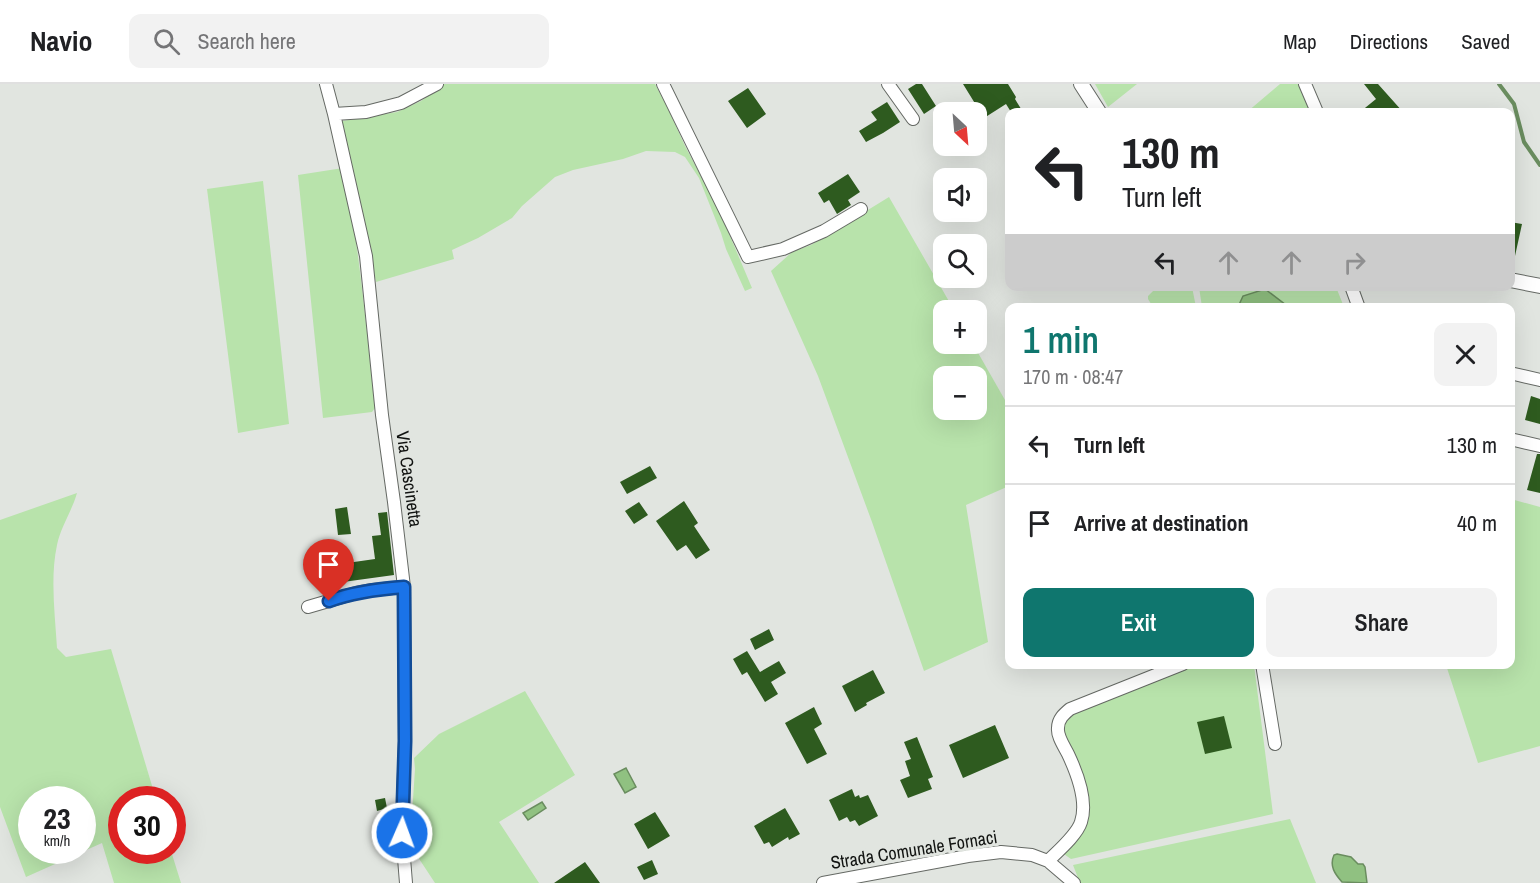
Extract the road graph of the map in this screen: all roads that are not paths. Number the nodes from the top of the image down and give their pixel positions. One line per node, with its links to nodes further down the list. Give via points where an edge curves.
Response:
1 (326, 84): 9 (street, Via Cascinetta)
2 (437, 84): 9 (street, via 401,103 366,112)
3 (663, 84): 11 (street, via 748,257 783,249)
4 (888, 84): 10 (street)
5 (1081, 84): 7 (street)
6 (1305, 84): 8 (street)
7 (1096, 108)
8 (1315, 108)
9 (334, 114): 18 (street, Via Cascinetta, via 366,256)
10 (913, 119)
11 (861, 209)
12 (1515, 281): 13 (street)
13 (1540, 286)
14 (1515, 374): 15 (street)
15 (1540, 380)
16 (1515, 440): 17 (street)
17 (1540, 446)
18 (404, 587): 19 (street, via 356,593); 24 (street, Via Cascinetta, via 402,833)
19 (308, 607)
20 (1170, 669): 23 (street, via 1070,709 1061,717 1058,732 1078,781 1083,814 1076,830)
21 (1263, 669): 22 (street)
22 (1275, 744)
23 (1048, 861): 25 (street, Strada Comunale Fornaci, via 1001,852); 26 (street, Strada Comunale Fornaci)
24 (406, 883)
25 (823, 883)
26 (1074, 883)

